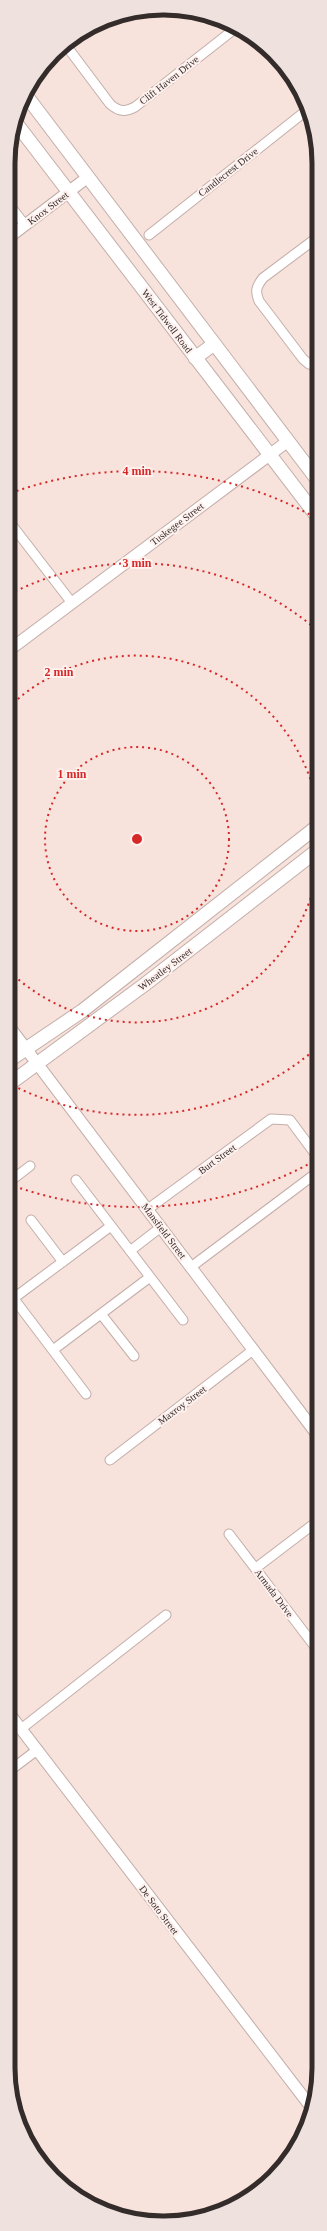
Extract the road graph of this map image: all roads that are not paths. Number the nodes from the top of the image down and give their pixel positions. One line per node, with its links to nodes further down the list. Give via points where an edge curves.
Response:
1 (231, 31): 2 (street, Clift Haven Drive, via 130,110 124,111 117,110)
2 (69, 49)
3 (29, 100): 6 (main road)
4 (303, 113): 11 (street, Candlecrest Drive)
5 (19, 128): 7 (main road, West Tidwell Road)
6 (88, 177): 7 (street, Knox Street); 13 (main road)
7 (69, 192): 9 (street, Knox Street); 14 (main road, West Tidwell Road)
8 (15, 212): 9 (street)
9 (26, 225): 10 (street, Knox Street)
10 (15, 233)
11 (149, 235)
12 (312, 241): 15 (street, via 263,278 257,286 256,293 259,302 304,359)
13 (214, 344): 14 (main road); 16 (main road)
14 (196, 358): 17 (main road, West Tidwell Road)
15 (312, 364)
16 (288, 441): 17 (street, Tuskegee Street); 18 (main road)
17 (270, 455): 19 (main road, West Tidwell Road); 21 (street, Tuskegee Street)
18 (312, 473)
19 (312, 510)
20 (15, 529): 21 (street)
21 (72, 603): 22 (street, Tuskegee Street)
22 (15, 646)
23 (312, 831): 25 (main road, Wheatley Street)
24 (312, 854): 26 (main road, Wheatley Street)
25 (237, 890): 26 (main road); 27 (main road, Wheatley Street)
26 (249, 904): 28 (main road, Wheatley Street)
27 (132, 970): 28 (main road); 30 (main road, Wheatley Street, via 82,1012)
28 (144, 985): 32 (main road, Wheatley Street)
29 (15, 1034): 30 (street, Mansfield Street)
30 (25, 1048): 31 (main road, Wheatley Street); 32 (street, Mansfield Street)
31 (15, 1056)
32 (36, 1064): 33 (main road, Wheatley Street); 39 (street, Mansfield Street)
33 (15, 1080)
34 (312, 1150): 39 (street, Burt Street, via 290,1120 271,1119)
35 (30, 1166): 36 (street)
36 (15, 1176)
37 (312, 1176): 45 (street)
38 (76, 1180): 41 (street)
39 (148, 1209): 42 (street, Mansfield Street)
40 (31, 1220): 44 (street)
41 (111, 1226): 43 (street); 44 (street)
42 (161, 1228): 43 (street); 45 (street, Mansfield Street)
43 (130, 1251): 46 (street)
44 (63, 1262): 47 (street)
45 (191, 1267): 52 (street, Mansfield Street)
46 (150, 1277): 49 (street); 50 (street)
47 (15, 1297)
48 (15, 1299): 51 (street)
49 (101, 1314): 51 (street); 53 (street)
50 (184, 1320)
51 (53, 1350): 54 (street)
52 (254, 1350): 55 (street, Mansfield Street); 56 (street, Maxroy Street)
53 (134, 1356)
54 (86, 1394)
55 (312, 1428)
56 (110, 1460)
57 (312, 1525): 59 (street)
58 (229, 1534): 59 (street, Armada Drive)
59 (256, 1568): 61 (street, Armada Drive)
60 (166, 1615): 63 (street)
61 (312, 1643)
62 (15, 1721): 63 (street, De Soto Street)
63 (21, 1729): 64 (street, De Soto Street)
64 (37, 1750): 65 (street); 66 (street, De Soto Street)
65 (15, 1767)
66 (308, 2103)

